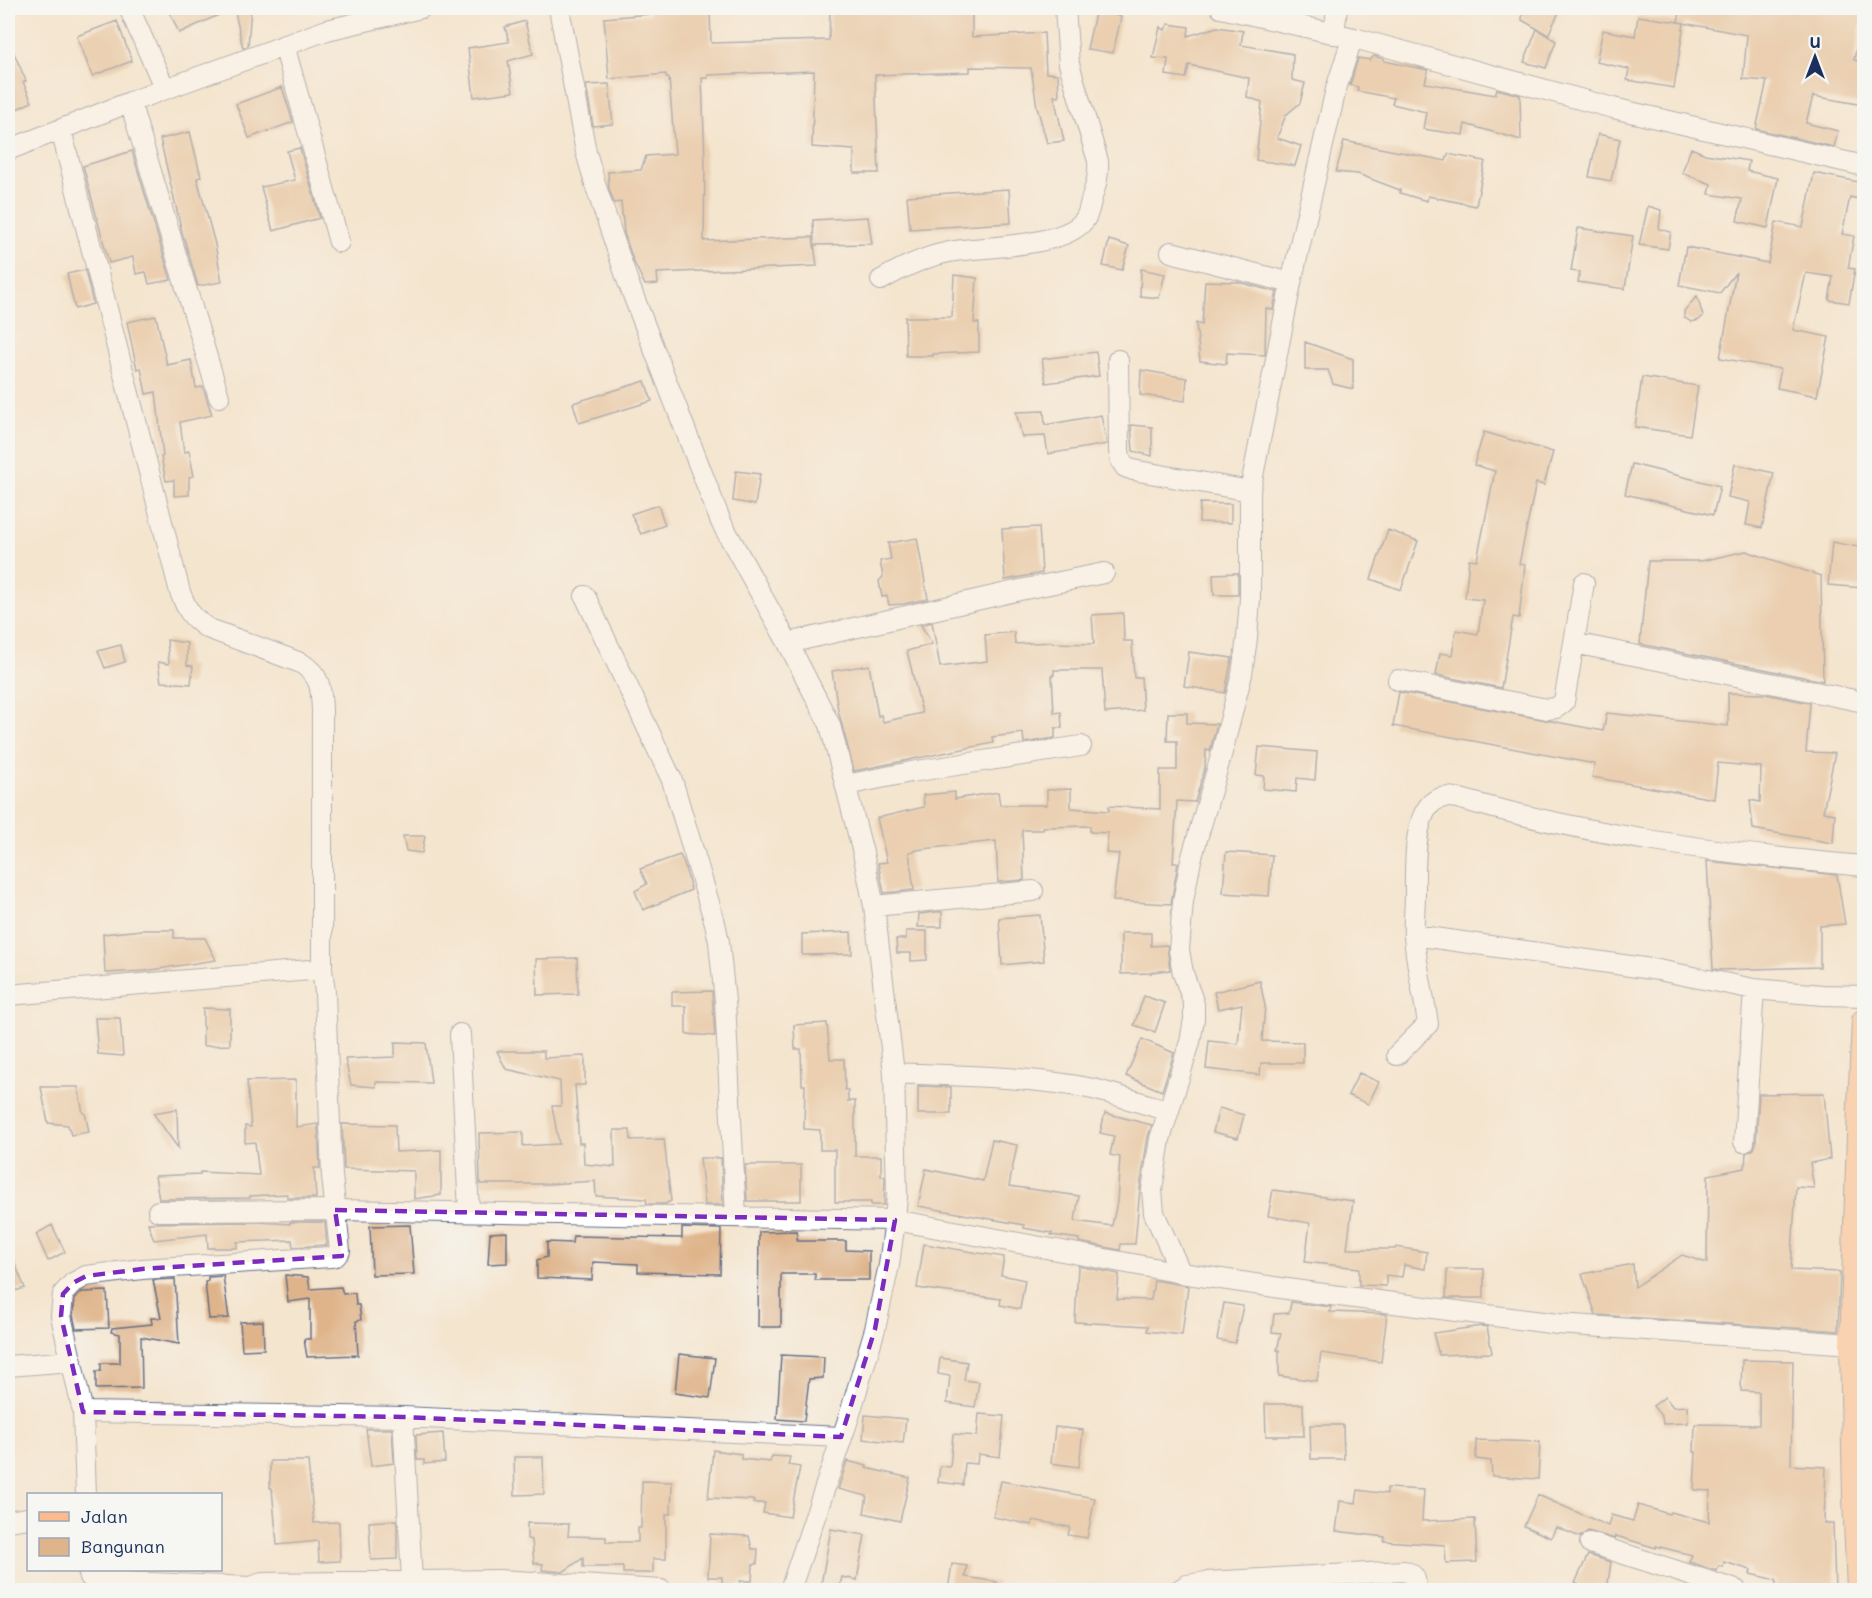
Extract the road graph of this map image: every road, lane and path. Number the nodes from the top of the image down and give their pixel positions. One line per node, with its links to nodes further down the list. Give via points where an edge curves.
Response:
1 (129, 8): 10 (street)
2 (421, 8): 9 (street, via 327,30)
3 (559, 8): 25 (street, via 586,152 628,282 721,522)
4 (1065, 8): 17 (street, via 1069,64 1098,161 1099,176 1086,219 1063,235 950,252 908,265)
5 (1221, 8): 7 (street)
6 (1337, 8): 7 (street)
7 (1334, 34): 8 (street)
8 (1354, 38): 14 (street, via 1613,108); 18 (street, via 1336,89)
9 (284, 45): 10 (street); 15 (street)
10 (165, 89): 11 (street)
11 (130, 102): 12 (street); 20 (street)
12 (61, 130): 13 (street); 35 (street, via 187,611 207,628 301,663 312,670 319,682)
13 (8, 150)
14 (1864, 166)
15 (339, 242)
16 (1171, 252): 18 (street)
17 (881, 280)
18 (1291, 283): 21 (street)
19 (1118, 360): 21 (street, via 1119,451 1125,466 1142,473)
20 (219, 396)
21 (1251, 491): 43 (street, via 1247,638 1242,674 1183,901 1179,950 1194,1004 1194,1019)
22 (1104, 573): 25 (street)
23 (1584, 583): 26 (street)
24 (585, 596): 48 (street, via 672,780 715,923 724,1001)
25 (788, 643): 30 (street, via 830,725)
26 (1574, 643): 27 (street, via 1564,702 1556,708); 28 (street)
27 (1398, 680)
28 (1864, 702)
29 (1081, 746): 30 (street)
30 (846, 785): 33 (street)
31 (1864, 866): 34 (street, via 1696,848 1516,815 1448,797 1431,805 1418,837)
32 (1034, 891): 33 (street)
33 (874, 906): 42 (street)
34 (1414, 935): 36 (street, via 1658,970); 41 (street, via 1428,1024)
35 (322, 969): 37 (street); 45 (street)
36 (1754, 989): 38 (street); 44 (street)
37 (8, 995)
38 (1864, 996)
39 (1864, 1021): 51 (main road)
40 (460, 1034): 47 (street)
41 (1397, 1055)
42 (894, 1073): 43 (street, via 1058,1084 1093,1089); 49 (street)
43 (1169, 1111): 50 (street, via 1152,1190 1154,1213)
44 (1744, 1142)
45 (335, 1210): 46 (street); 47 (street); 52 (street, via 340,1246 336,1256 142,1269 86,1276 73,1283 63,1294 61,1316)
46 (158, 1211)
47 (469, 1212): 48 (street)
48 (736, 1217): 49 (street)
49 (895, 1220): 50 (street); 56 (street, via 875,1329 849,1417)
50 (1181, 1273): 51 (street, via 1558,1324)
51 (1852, 1344): 58 (main road)
52 (72, 1362): 53 (street); 54 (street)
53 (8, 1366)
54 (83, 1412): 55 (street); 57 (street)
55 (404, 1417): 56 (street); 63 (street)
56 (831, 1436): 66 (street)
57 (86, 1493)
58 (1860, 1499): 70 (main road)
59 (27, 1518): 60 (street)
60 (8, 1521)
61 (1590, 1543): 69 (street)
62 (88, 1571): 64 (street, via 90,1577 101,1581)
63 (412, 1580): 64 (street, via 262,1584); 65 (street, via 499,1580)
64 (249, 1589)
65 (661, 1590)
66 (790, 1590)
67 (1179, 1590): 68 (street, via 1206,1582 1404,1571 1415,1577)
68 (1415, 1590)
69 (1736, 1590)
70 (1859, 1590)

